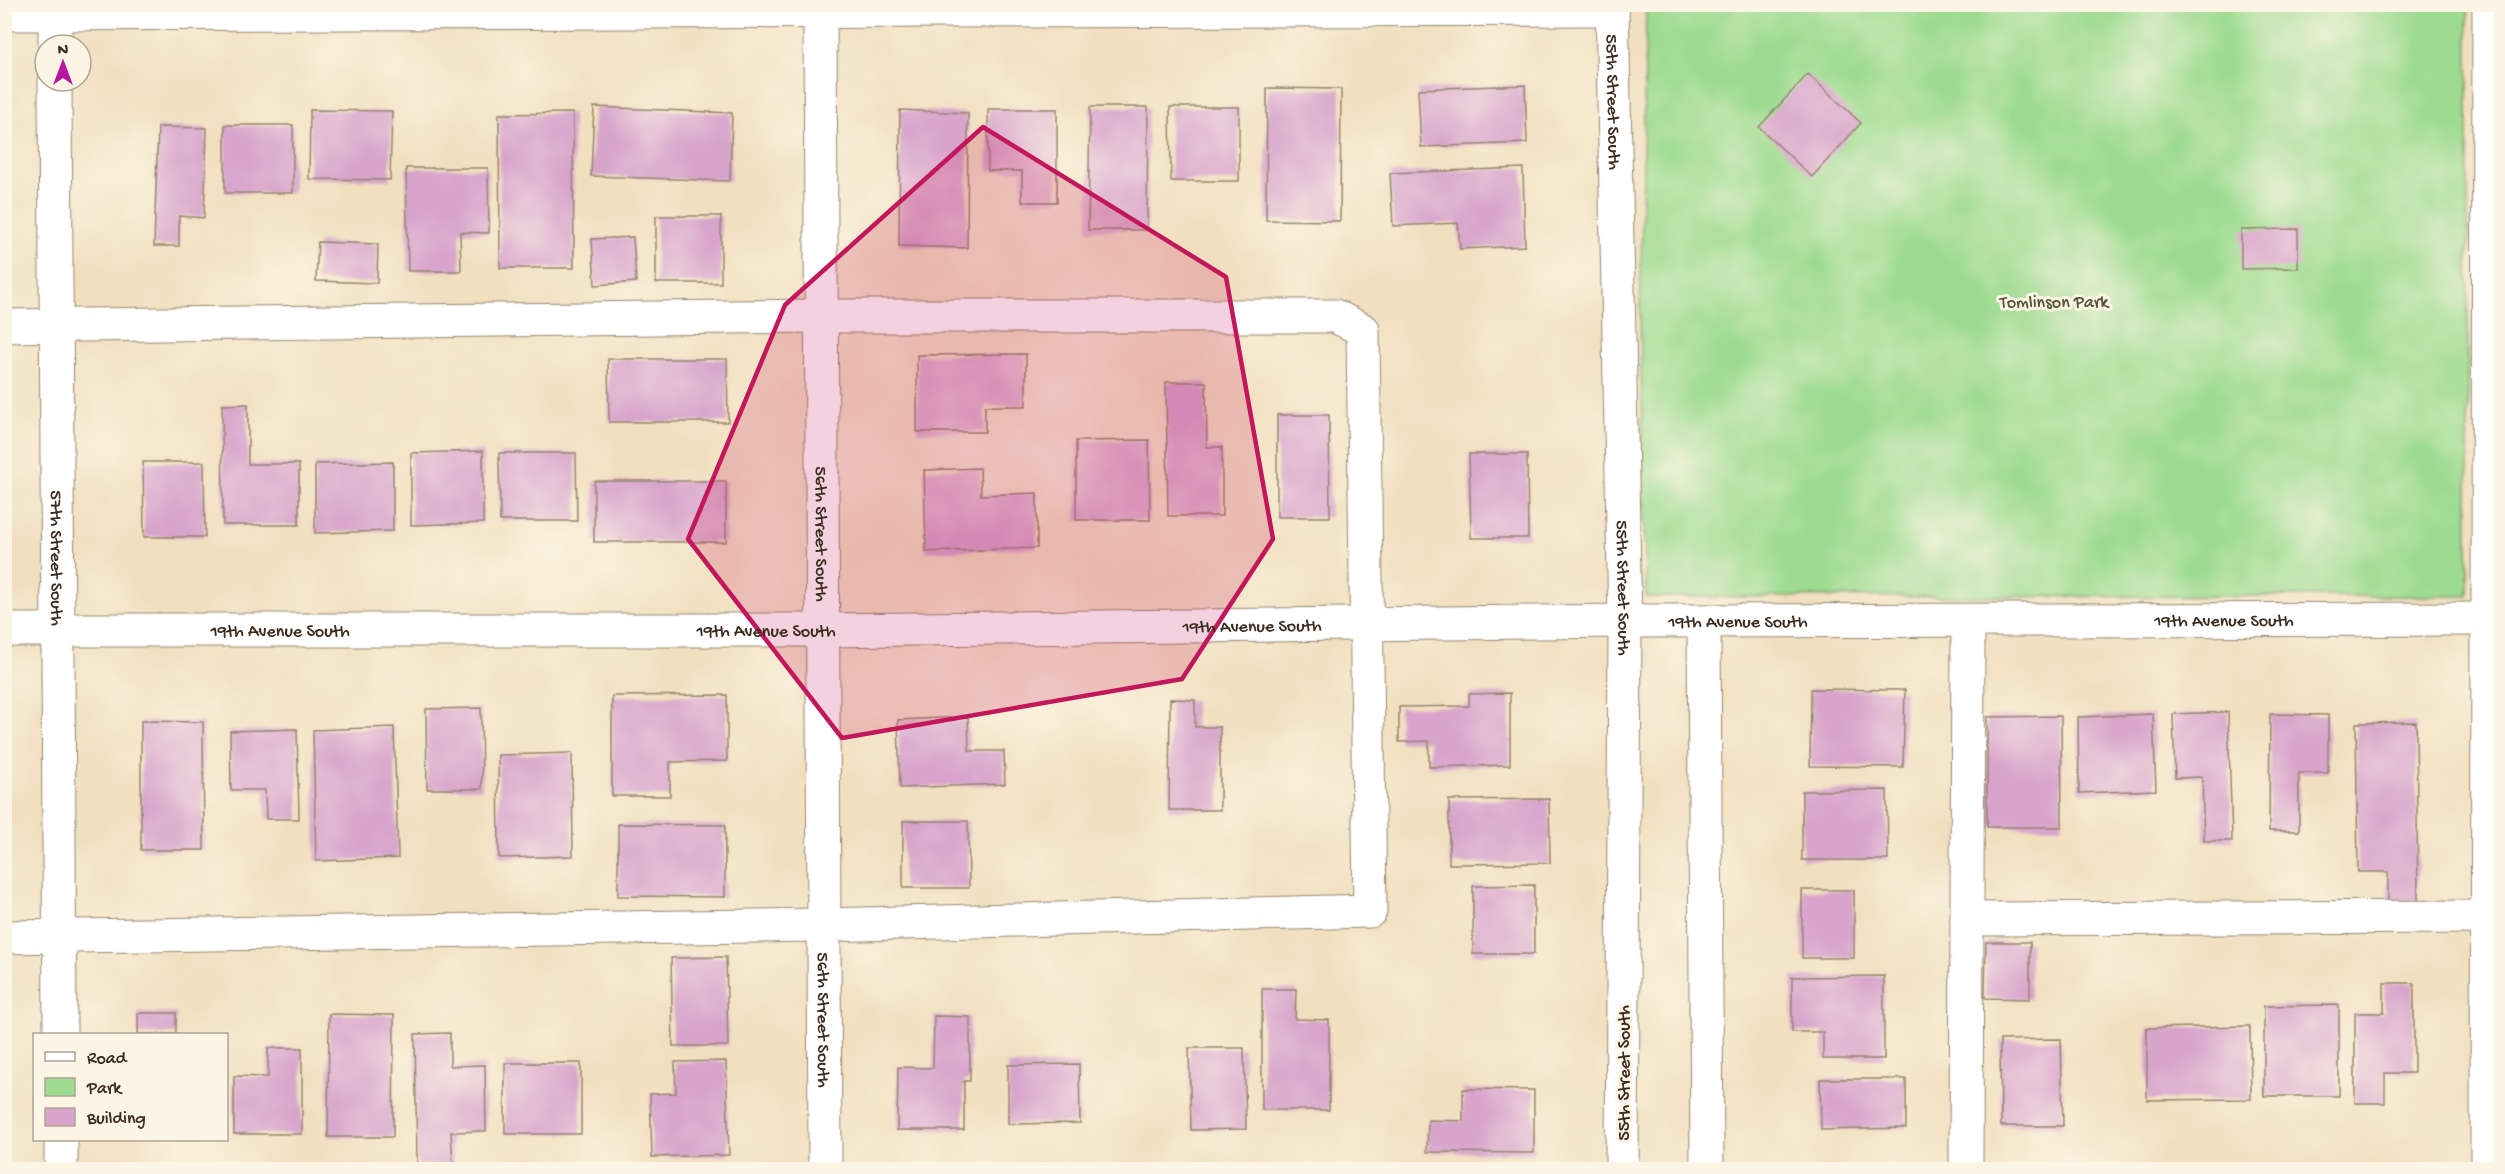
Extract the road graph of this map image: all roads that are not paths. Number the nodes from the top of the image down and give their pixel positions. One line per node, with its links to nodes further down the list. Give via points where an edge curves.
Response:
1 (2489, 4): 7 (street)
2 (1612, 7): 3 (street); 12 (street, 55th Street South)
3 (820, 8): 5 (street); 8 (street, 56th Street South)
4 (4, 14): 5 (street)
5 (55, 21)
6 (55, 93): 10 (street, 57th Street South)
7 (2495, 160): 11 (street)
8 (822, 316): 10 (street); 15 (street, via 1335,316 1363,330); 18 (street, 56th Street South)
9 (4, 326): 10 (street)
10 (55, 326): 17 (street, 57th Street South)
11 (2495, 619): 13 (street, 19th Avenue South); 19 (street)
12 (1625, 621): 14 (street, 19th Avenue South); 15 (street, 19th Avenue South); 28 (street, 55th Street South)
13 (1968, 621): 14 (street, 19th Avenue South); 20 (street)
14 (1704, 622): 29 (street)
15 (1366, 624): 18 (street, 19th Avenue South); 21 (street, via 1370,911)
16 (4, 630): 17 (street, 19th Avenue South)
17 (57, 630): 18 (street, 19th Avenue South); 23 (street, 57th Street South)
18 (823, 630): 21 (street, 56th Street South)
19 (2494, 917): 20 (street); 31 (street)
20 (1967, 919): 30 (street)
21 (824, 925): 23 (street); 27 (street, 56th Street South)
22 (4, 937): 23 (street)
23 (59, 938): 24 (street, 57th Street South)
24 (60, 1033)
25 (61, 1141): 26 (street)
26 (61, 1170)
27 (825, 1170)
28 (1622, 1170)
29 (1707, 1170)
30 (1966, 1170)
31 (2487, 1170)

